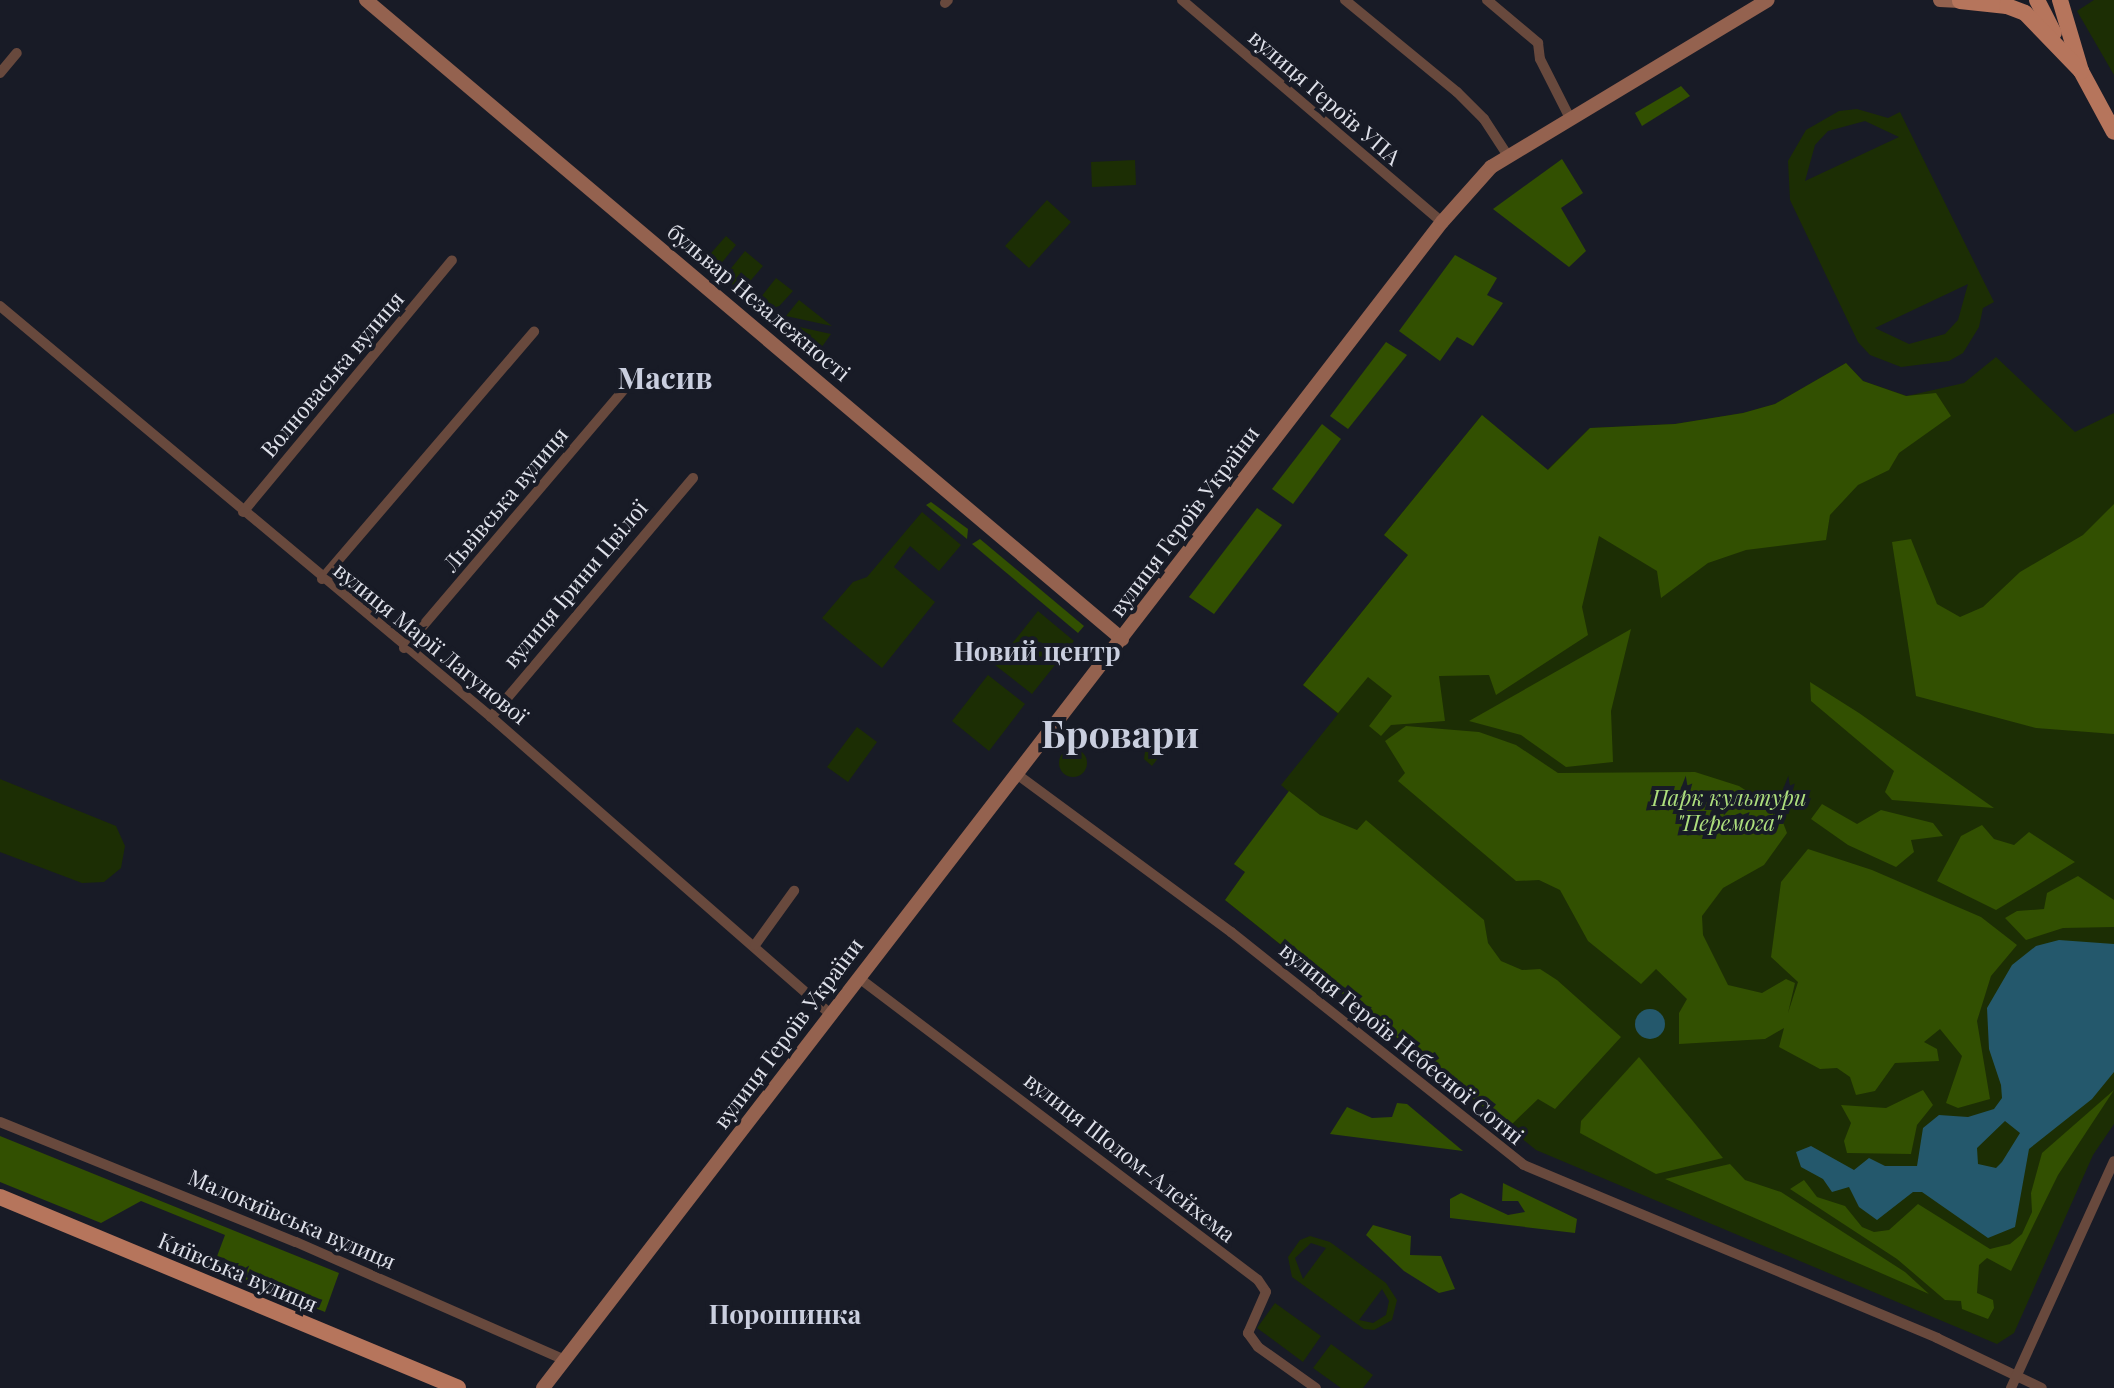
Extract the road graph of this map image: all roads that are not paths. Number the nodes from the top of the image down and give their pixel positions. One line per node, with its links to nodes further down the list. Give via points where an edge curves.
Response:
1 (366, 0): 25 (main road, бульвар Незалежності)
2 (1182, 0): 17 (street, вулиця Героїв УПА)
3 (1345, 0): 16 (street, via 1457,92 1484,119)
4 (1487, 0): 14 (street, via 1538,43 1540,59)
5 (1768, 0): 14 (main road, вулиця Героїв України)
6 (1940, 0): 10 (main road)
7 (2037, 0): 12 (main road)
8 (2049, 0): 12 (main road)
9 (2060, 0): 12 (main road)
10 (1961, 1): 12 (main road, via 2025,13)
11 (17, 53): 13 (street)
12 (2071, 53): 15 (main road)
13 (0, 73)
14 (1571, 120): 16 (main road, вулиця Героїв України)
15 (2114, 132)
16 (1508, 156): 17 (main road, вулиця Героїв України, via 1491,167)
17 (1442, 222): 25 (main road, вулиця Героїв України)
18 (452, 260): 23 (street, Волноваська вулиця)
19 (0, 306): 23 (street, вулиця Марії Лагунової)
20 (534, 332): 24 (street)
21 (636, 375): 26 (street, Львівська вулиця)
22 (693, 478): 27 (street, вулиця Ірини Цвілої)
23 (243, 512): 24 (street, вулиця Марії Лагунової)
24 (322, 579): 26 (street, вулиця Марії Лагунової)
25 (1122, 639): 28 (main road, вулиця Героїв України)
26 (404, 648): 27 (street, вулиця Марії Лагунової)
27 (491, 717): 30 (street, вулиця Марії Лагунової)
28 (1018, 775): 31 (main road, вулиця Героїв України); 37 (street, вулиця Героїв Небесної Сотні, via 1231,932 1524,1165)
29 (794, 891): 30 (street)
30 (755, 945): 32 (street, вулиця Марії Лагунової)
31 (859, 978): 32 (main road, вулиця Героїв України); 40 (street, вулиця Шолом-Алейхема, via 1258,1280 1266,1292 1248,1333 1258,1347)
32 (832, 1015): 36 (main road, вулиця Героїв України)
33 (0, 1122): 36 (street, Малокиївська вулиця)
34 (2114, 1161): 37 (street)
35 (0, 1197): 38 (main road, Київська вулиця)
36 (565, 1360): 39 (main road, вулиця Героїв України)
37 (2016, 1376): 41 (street); 42 (street, вулиця Героїв Небесної Сотні)
38 (458, 1388)
39 (543, 1388)
40 (1316, 1388)
41 (2011, 1388)
42 (2042, 1388)

